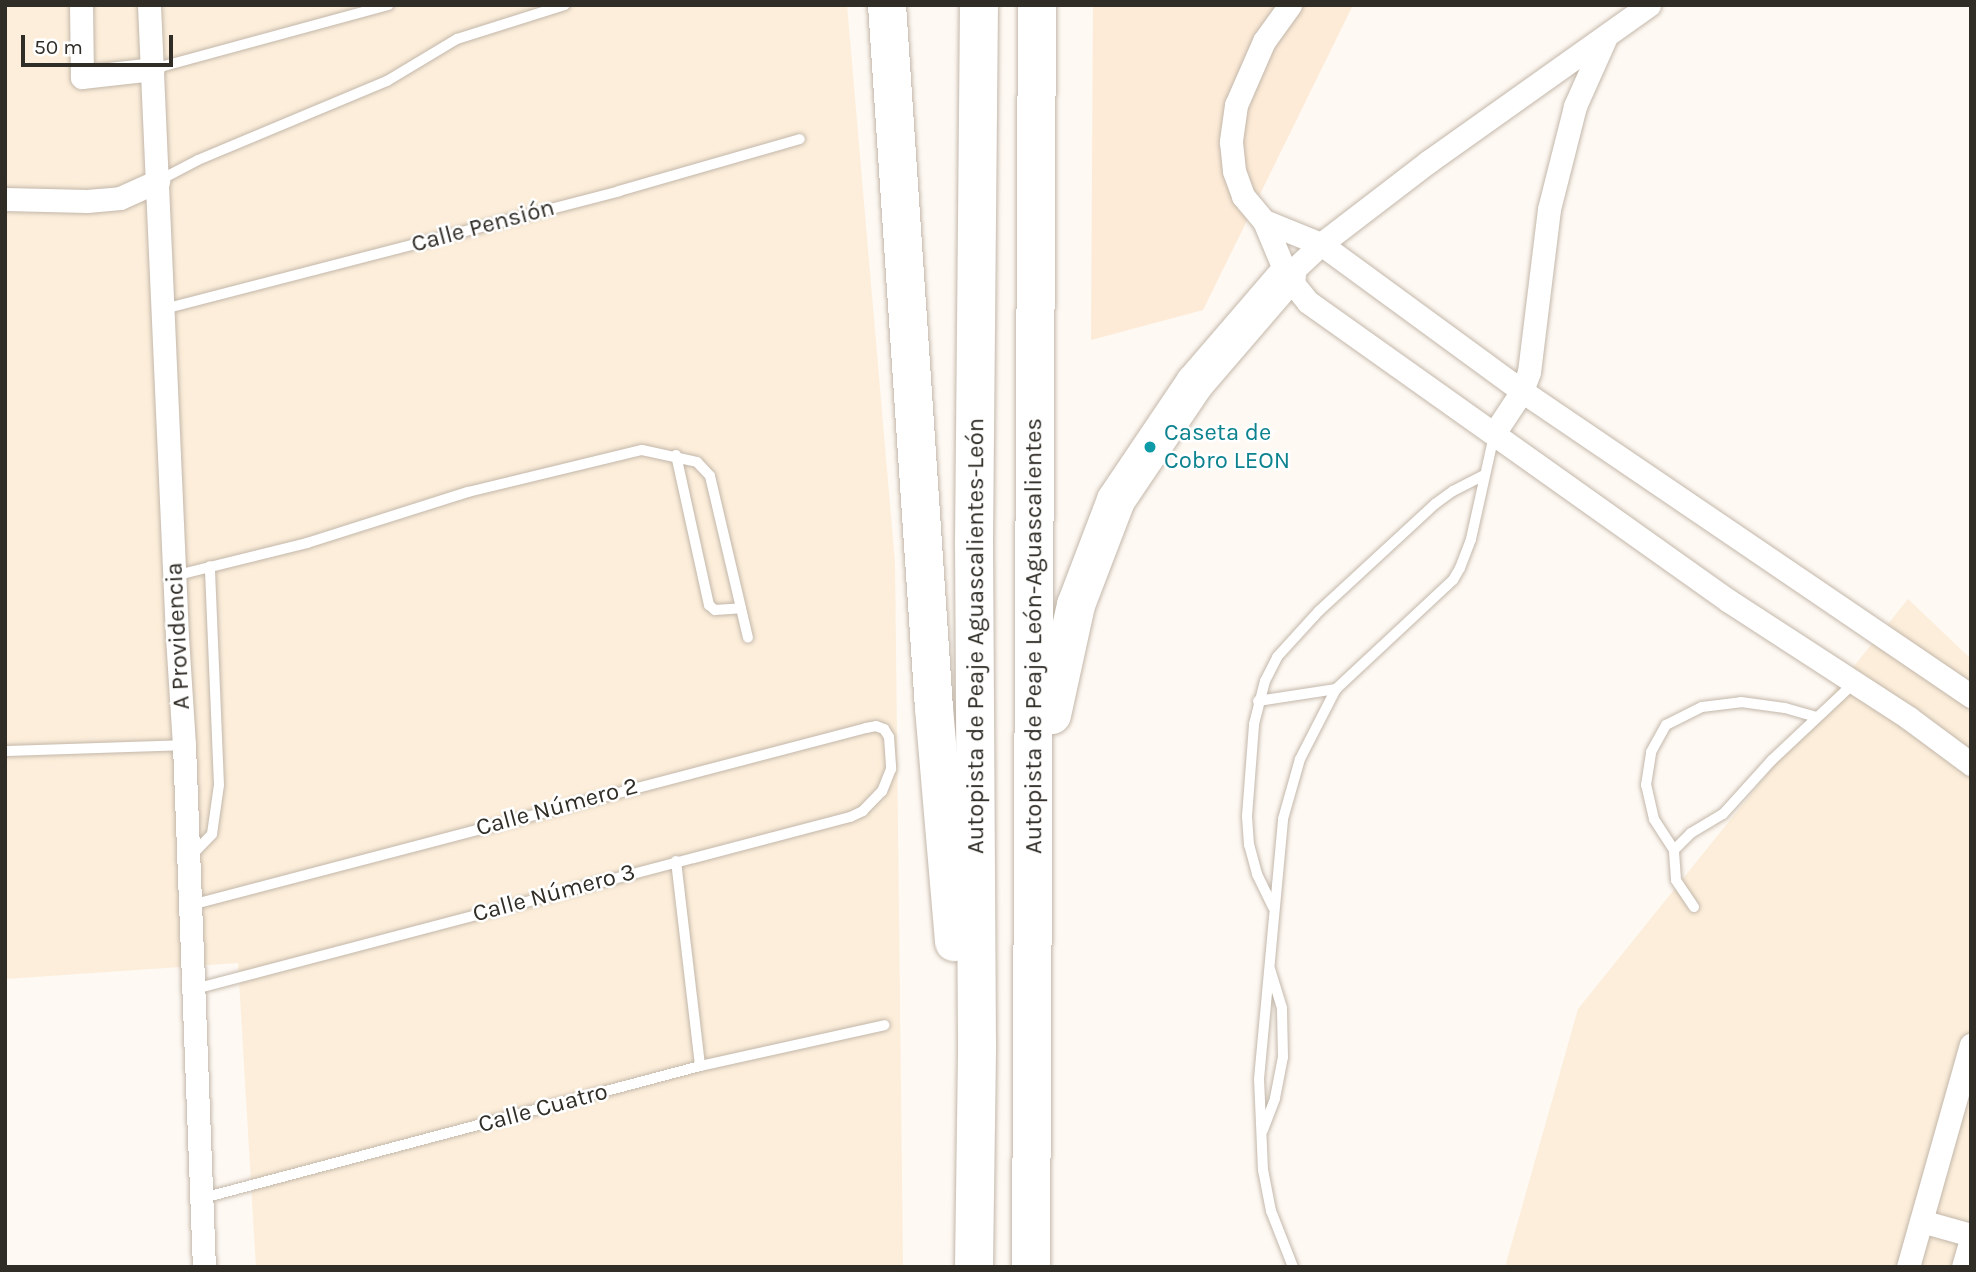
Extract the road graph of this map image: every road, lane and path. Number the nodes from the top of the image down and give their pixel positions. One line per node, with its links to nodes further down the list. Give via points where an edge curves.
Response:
1 (81, 5): 11 (street, via 82,77)
2 (149, 5): 11 (street, A Providencia)
3 (388, 5): 11 (lane)
4 (565, 5): 13 (lane, via 457,39 387,80)
5 (887, 5): 45 (highway, via 940,789 959,983 965,1018)
6 (979, 5): 45 (highway, Autopista de Peaje Aguascalientes-León, via 974,544)
7 (1037, 5): 54 (highway, Autopista de Peaje León-Aguascalientes)
8 (1290, 5): 15 (street, via 1264,41 1236,105 1231,142 1243,197)
9 (1649, 5): 10 (street)
10 (1607, 36): 16 (street); 19 (street, via 1575,106 1549,209 1533,352)
11 (153, 69): 13 (street, A Providencia)
12 (800, 139): 18 (lane, Calle Pensión)
13 (158, 181): 14 (street, via 120,198); 18 (street, A Providencia)
14 (5, 199)
15 (1264, 221): 16 (street); 17 (street)
16 (1321, 243): 17 (street); 19 (street)
17 (1287, 276): 20 (street, via 1315,309); 55 (highway, via 1195,383 1122,491 1101,534 1066,640 1052,713)
18 (164, 309): 24 (street, A Providencia)
19 (1522, 391): 20 (street); 29 (street)
20 (1495, 432): 22 (lane); 27 (street, via 1729,601)
21 (676, 455): 23 (lane, via 642,450 615,455); 25 (lane, via 697,462 710,476); 25 (lane, via 709,606 715,610)
22 (1483, 476): 28 (lane, via 1466,556 1453,580); 30 (lane, via 1435,504 1319,611 1277,657)
23 (210, 566): 24 (lane); 37 (lane, via 219,785 212,834)
24 (174, 576): 32 (street, A Providencia)
25 (741, 608): 26 (lane)
26 (748, 638)
27 (1853, 684): 31 (lane); 34 (street)
28 (1336, 689): 30 (lane); 41 (lane, via 1300,759 1283,819)
29 (1971, 696)
30 (1258, 701): 41 (lane, via 1247,786 1248,835 1257,874)
31 (1817, 718): 36 (lane, via 1723,814 1691,832); 36 (lane, via 1741,702 1702,707 1666,725 1651,752 1646,785 1654,819)
32 (184, 745): 33 (lane); 37 (street, A Providencia)
33 (5, 751)
34 (1971, 764)
35 (891, 769): 38 (lane, Calle Número 3, via 874,801 849,817); 39 (lane, Calle Número 2, via 889,737 876,726)
36 (1674, 850): 40 (lane, via 1676,880)
37 (189, 858): 39 (street, A Providencia)
38 (676, 861): 43 (lane, Calle Número 3); 47 (lane)
39 (191, 905): 43 (street, A Providencia)
40 (1694, 907)
41 (1273, 908): 42 (lane)
42 (1268, 964): 48 (lane, via 1259,1079); 48 (lane, via 1282,1008 1283,1057)
43 (195, 989): 49 (street, A Providencia)
44 (886, 1025): 47 (lane, Calle Cuatro)
45 (977, 1044): 53 (highway, Autopista de Peaje Aguascalientes-León)
46 (1971, 1045): 50 (street)
47 (700, 1066): 49 (lane, Calle Cuatro)
48 (1261, 1136): 56 (lane, via 1271,1211)
49 (203, 1198): 52 (street, A Providencia)
50 (1921, 1221): 51 (street); 57 (street)
51 (1971, 1237): 58 (street)
52 (204, 1267)
53 (974, 1267)
54 (1031, 1267)
55 (1048, 1267)
56 (1293, 1267)
57 (1908, 1267)
58 (1963, 1267)

